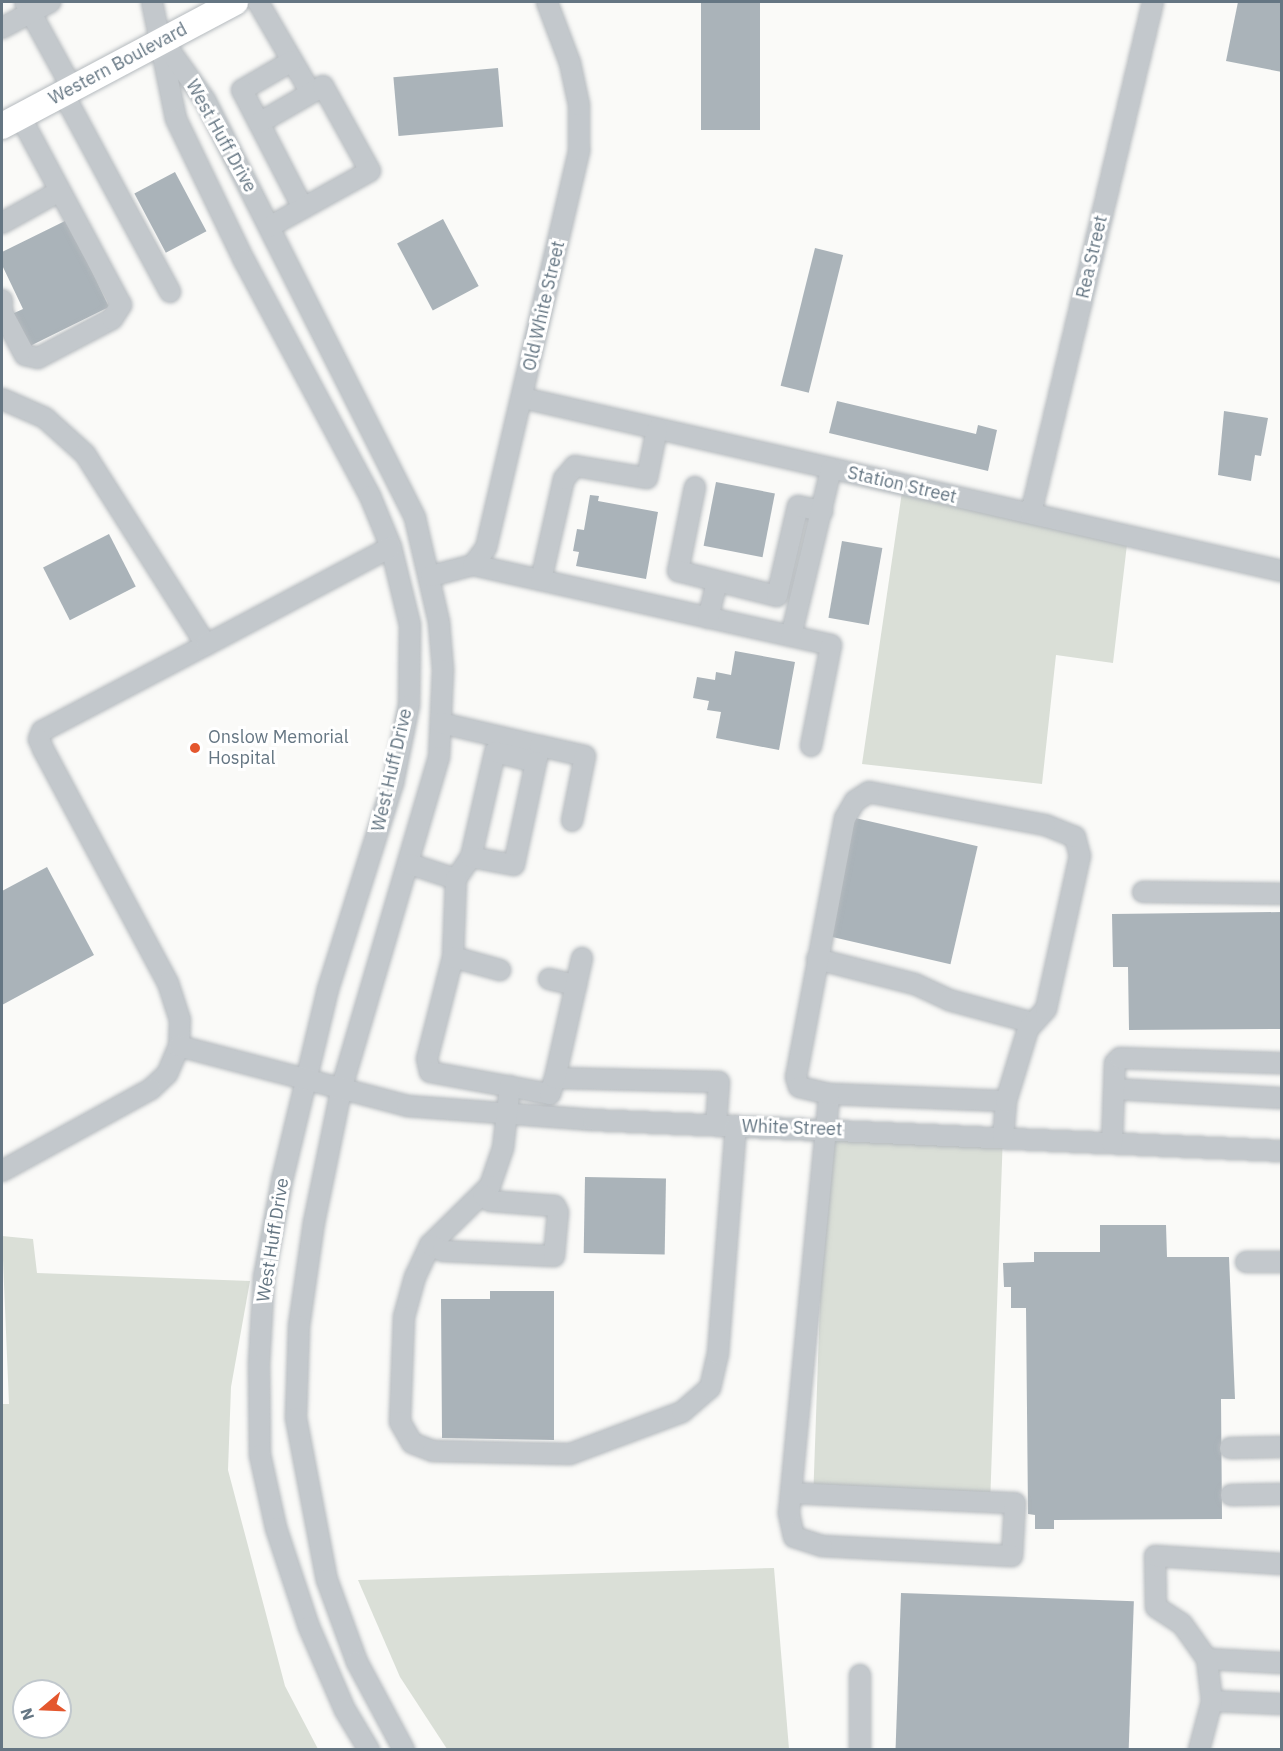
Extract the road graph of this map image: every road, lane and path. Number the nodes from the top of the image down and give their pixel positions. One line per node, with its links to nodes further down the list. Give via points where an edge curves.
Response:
1 (50, 2): 7 (street)
2 (152, 2): 9 (street)
3 (235, 2): 9 (main road, Western Boulevard)
4 (258, 2): 10 (street)
5 (547, 2): 21 (street, Old White Street, via 570,63 579,105 579,150)
6 (1153, 2): 27 (street, Rea Street)
7 (28, 7): 8 (street); 11 (street)
8 (2, 28)
9 (162, 40): 11 (main road, Western Boulevard); 18 (street, West Huff Drive, via 205,100); 28 (street, West Huff Drive, via 176,119 244,260 370,496)
10 (292, 61): 12 (street); 14 (street, via 242,90)
11 (68, 90): 13 (main road, Western Boulevard); 19 (street)
12 (311, 93): 14 (street); 16 (street, via 323,86 370,171)
13 (11, 121): 15 (street)
14 (259, 123): 16 (street)
15 (60, 191): 17 (street); 20 (street, via 121,305 112,319 38,358 25,355 2,312)
16 (303, 208): 18 (street)
17 (2, 223)
18 (269, 227): 31 (street, West Huff Drive, via 415,518)
19 (170, 292)
20 (2, 300)
21 (523, 398): 23 (street, Station Street); 29 (street, Old White Street, via 486,548)
22 (2, 399): 38 (street, via 45,418 85,454)
23 (657, 429): 24 (street, Station Street); 32 (street, via 647,478 576,466 564,479)
24 (831, 469): 26 (street); 27 (street, Station Street)
25 (695, 487): 33 (street, via 678,571)
26 (822, 511): 34 (street, via 798,506); 35 (street)
27 (1031, 513): 30 (street, Station Street)
28 (391, 546): 38 (street); 58 (street, West Huff Drive, via 410,625 409,705 393,783 328,989)
29 (473, 565): 31 (street); 32 (street)
30 (1281, 571)
31 (431, 576): 39 (street, West Huff Drive, via 443,670)
32 (541, 580): 36 (street)
33 (717, 582): 34 (street); 36 (street)
34 (777, 596): 35 (street)
35 (798, 601): 37 (street)
36 (708, 618): 37 (street)
37 (790, 636): 40 (street, via 831,645)
38 (206, 645): 55 (street, via 42,731 39,739 168,983 180,1020)
39 (441, 723): 41 (street); 44 (street, West Huff Drive, via 439,757)
40 (811, 746)
41 (538, 754): 42 (street, via 585,756); 43 (street, via 495,752); 43 (street, via 514,865)
42 (572, 821)
43 (471, 857): 45 (street)
44 (410, 864): 45 (street); 61 (street, West Huff Drive)
45 (456, 879): 48 (street)
46 (1143, 892): 47 (street)
47 (1281, 894)
48 (453, 957): 51 (street); 59 (street, via 427,1059 430,1072)
49 (582, 958): 53 (street)
50 (817, 959): 54 (street, via 915,984 949,1000); 54 (street, via 845,818 855,801 868,792 1045,825 1075,837 1080,856 1046,1009); 62 (street, via 796,1077 799,1087)
51 (500, 970)
52 (549, 979): 53 (street)
53 (576, 985): 57 (street)
54 (1033, 1023): 64 (street)
55 (179, 1046): 58 (street, White Street); 72 (street, via 167,1074 151,1089)
56 (1281, 1063): 60 (street, via 1120,1058 1115,1063)
57 (555, 1078): 59 (street, via 550,1094); 66 (street, via 719,1082)
58 (306, 1079): 61 (street, White Street); 88 (street, West Huff Drive, via 264,1277 259,1365 260,1455 276,1528 309,1627 345,1710)
59 (510, 1086): 65 (street)
60 (1114, 1089): 63 (street); 70 (street)
61 (341, 1090): 65 (street, White Street, via 407,1106); 89 (street, West Huff Drive, via 314,1222 299,1326 296,1418 327,1580 357,1662)
62 (829, 1094): 64 (street); 68 (street)
63 (1281, 1098)
64 (1006, 1101): 69 (street)
65 (507, 1114): 66 (street, White Street); 73 (street, via 496,1172)
66 (716, 1125): 67 (street, White Street)
67 (736, 1126): 68 (street, White Street); 74 (street, via 714,1375 710,1388 696,1402 665,1419 570,1454 432,1451 412,1443 400,1422 400,1346 410,1294)
68 (826, 1130): 69 (street, White Street); 79 (street)
69 (1003, 1137): 70 (street, White Street)
70 (1112, 1143): 71 (street, White Street)
71 (1281, 1152)
72 (2, 1172)
73 (483, 1195): 74 (street); 74 (street, via 490,1202 555,1206 558,1212 554,1256 443,1251)
74 (430, 1245)
75 (1246, 1262): 76 (street)
76 (1281, 1262)
77 (1281, 1447): 78 (street)
78 (1230, 1448)
79 (791, 1494): 79 (street, via 789,1513 794,1537 822,1546 1012,1556 1015,1503)
80 (1281, 1494): 81 (street)
81 (1231, 1495)
82 (1281, 1564): 83 (street, via 1155,1556 1156,1607 1182,1624)
83 (1207, 1659): 84 (street); 86 (street)
84 (1281, 1663)
85 (860, 1675): 90 (street)
86 (1212, 1701): 87 (street); 91 (street)
87 (1281, 1704)
88 (369, 1749)
89 (404, 1749)
90 (860, 1749)
91 (1199, 1749)

